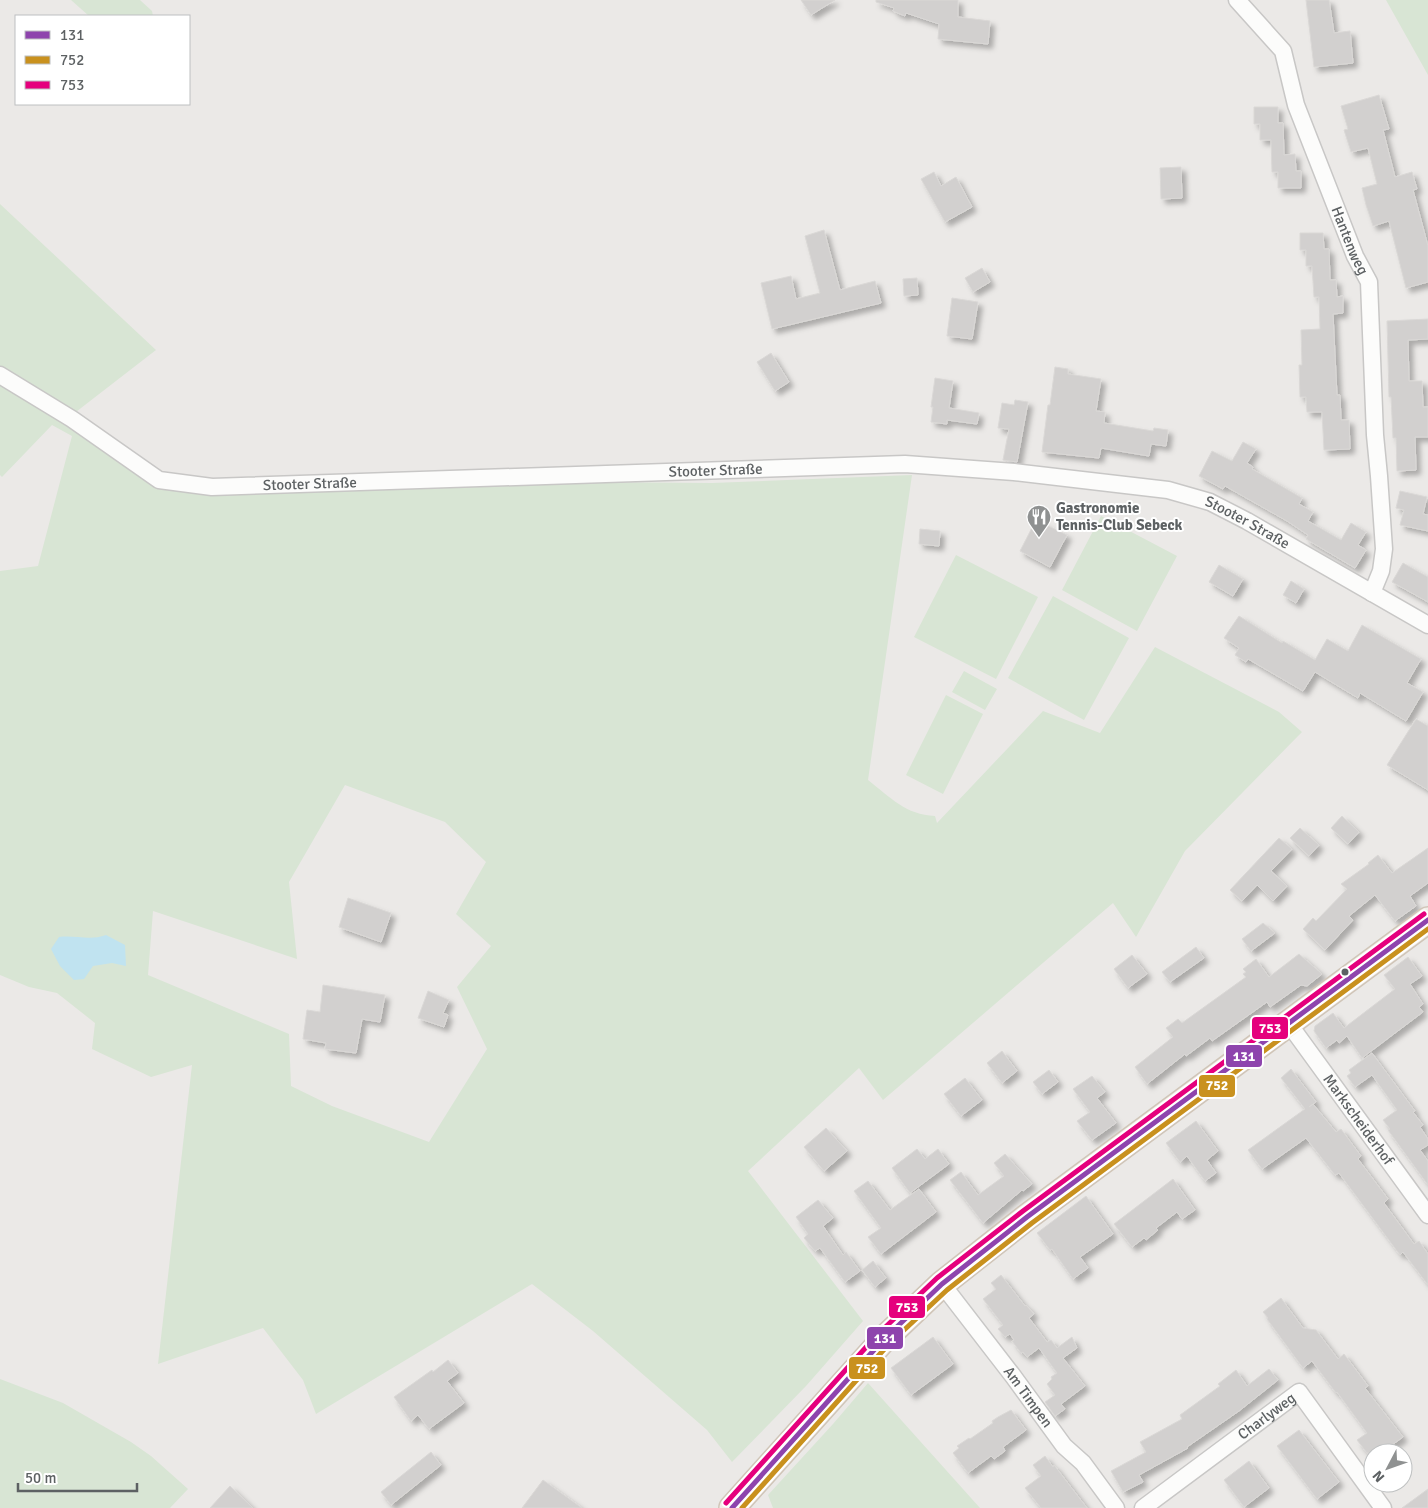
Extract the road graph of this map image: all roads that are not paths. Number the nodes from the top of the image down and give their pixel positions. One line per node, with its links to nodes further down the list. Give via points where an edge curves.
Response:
1 (1238, 0): 3 (street, Hantenweg, via 1283,50 1296,105 1355,256 1369,282 1375,435 1384,549 1381,571)
2 (0, 375): 3 (street, Stooter Straße, via 72,419 159,480 212,487 905,464 1014,472 1168,490 1210,502)
3 (1372, 593): 4 (street, Stooter Straße)
4 (1428, 625)
5 (1428, 920): 6 (main road)
6 (1289, 1024): 7 (street, Markscheiderhof); 8 (main road, via 1027,1217)
7 (1428, 1215)
8 (942, 1284): 9 (main road, via 883,1340); 10 (street, Am Timpen, via 1064,1446 1083,1464)
9 (732, 1508)
10 (1116, 1508)
11 (1143, 1508): 12 (street, Charlyweg, via 1299,1392)
12 (1383, 1508)

